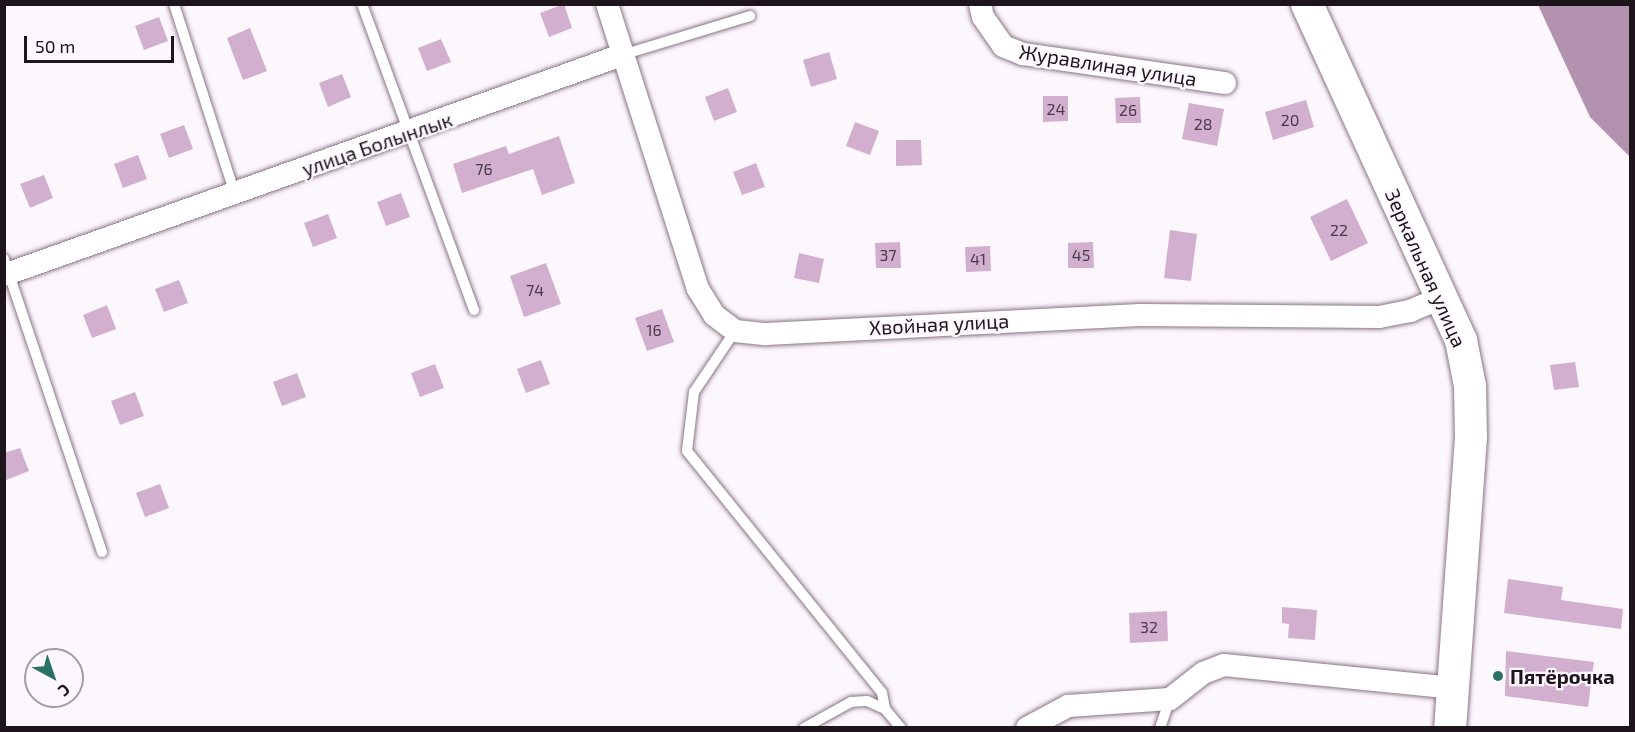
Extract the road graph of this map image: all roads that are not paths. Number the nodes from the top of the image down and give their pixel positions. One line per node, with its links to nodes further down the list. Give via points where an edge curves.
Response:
1 (174, 4): 10 (lane)
2 (362, 4): 9 (lane)
3 (607, 4): 7 (street)
4 (980, 4): 8 (street, Журавлиная улица, via 983,17 1003,46 1023,54)
5 (1307, 4): 12 (street, Зеркальная улица)
6 (750, 16): 7 (lane, улица Болынлык)
7 (622, 55): 9 (street, улица Болынлык); 14 (street, via 663,171 698,289 714,315)
8 (1225, 83)
9 (408, 134): 10 (street, улица Болынлык); 13 (lane)
10 (235, 194): 11 (street, улица Болынлык)
11 (6, 269): 15 (lane)
12 (1443, 297): 14 (street, Хвойная улица, via 1410,311 1379,317 1140,315 766,334); 16 (street, Зеркальная улица, via 1461,340 1470,386 1471,437)
13 (474, 310)
14 (735, 331): 18 (lane, via 694,393 687,451 882,693)
15 (102, 552)
16 (1453, 688): 17 (street, via 1224,665 1203,673); 23 (street, Зеркальная улица)
17 (1170, 699): 21 (street, via 1068,706); 22 (lane)
18 (885, 709): 19 (lane, via 867,701 851,702); 20 (lane)
19 (804, 728)
20 (902, 728)
21 (1027, 728)
22 (1160, 728)
23 (1450, 728)

